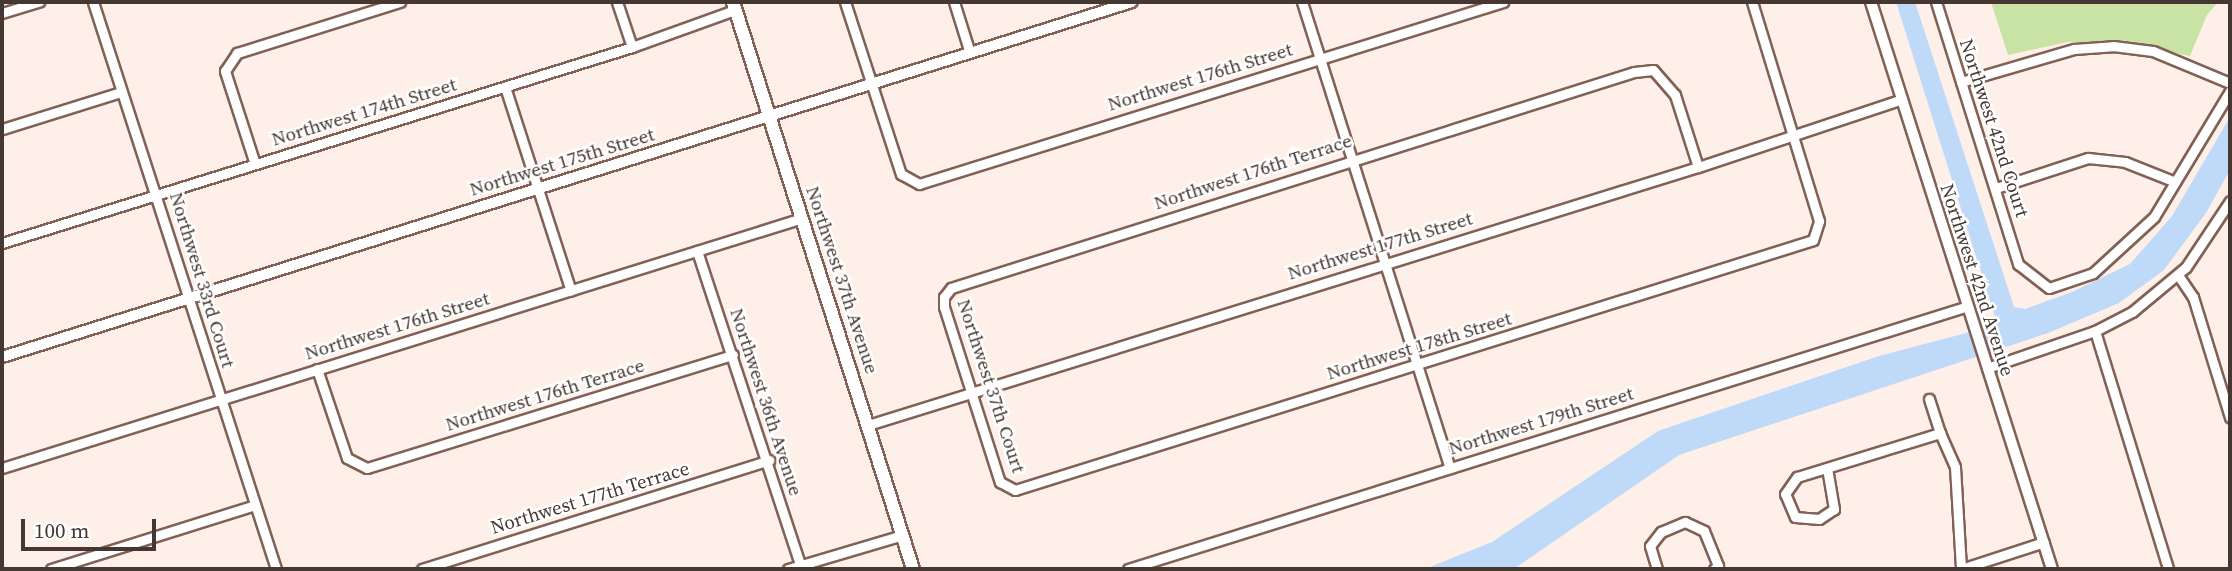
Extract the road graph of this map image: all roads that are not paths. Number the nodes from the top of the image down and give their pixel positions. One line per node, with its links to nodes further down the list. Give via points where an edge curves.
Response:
1 (39, 2): 14 (street)
2 (93, 2): 23 (street, Northwest 33rd Court)
3 (400, 2): 29 (street, via 237,53 225,71)
4 (617, 2): 15 (street)
5 (845, 2): 20 (street)
6 (954, 2): 16 (street)
7 (1132, 2): 16 (street, Northwest 175th Street)
8 (1302, 2): 17 (street)
9 (1503, 2): 17 (street, Northwest 176th Street)
10 (1752, 2): 27 (street)
11 (1871, 2): 24 (street, Northwest 42nd Avenue)
12 (1936, 2): 18 (street, Northwest 42nd Court)
13 (734, 6): 15 (street, Northwest 174th Street); 25 (main road, Northwest 37th Avenue)
14 (2, 13)
15 (632, 47): 21 (street, Northwest 174th Street)
16 (970, 53): 20 (street, Northwest 175th Street)
17 (1319, 58): 20 (street, Northwest 176th Street, via 919,184 901,174); 28 (street)
18 (1961, 82): 19 (street, via 2074,49 2113,46 2153,51); 33 (street, Northwest 42nd Court)
19 (2230, 83)
20 (872, 84): 25 (street, Northwest 175th Street)
21 (505, 87): 29 (street, Northwest 174th Street); 32 (street)
22 (2230, 91): 31 (street)
23 (121, 92): 26 (street); 34 (street, Northwest 33rd Court)
24 (1902, 99): 27 (street, Northwest 177th Street); 44 (street, Northwest 42nd Avenue)
25 (769, 116): 32 (street, Northwest 175th Street); 36 (main road, Northwest 37th Avenue)
26 (2, 129)
27 (1795, 135): 30 (street, Northwest 177th Street); 48 (street, Northwest 178th Street, via 1819,221 1813,240)
28 (1351, 159): 30 (street, Northwest 176th Terrace, via 1653,70 1675,95); 39 (street); 41 (street, Northwest 176th Terrace)
29 (256, 164): 34 (street, Northwest 174th Street)
30 (1698, 167): 39 (street, Northwest 177th Street)
31 (2172, 181): 33 (street, via 2125,162 2088,158); 33 (street, Northwest 42nd Court, via 2154,217 2094,273 2049,288 2018,264)
32 (539, 188): 42 (street); 43 (street, Northwest 175th Street)
33 (1996, 188)
34 (156, 193): 37 (street, Northwest 174th Street); 43 (street, Northwest 33rd Court)
35 (2230, 201): 40 (street)
36 (802, 218): 38 (street, Northwest 176th Street); 55 (main road, Northwest 37th Avenue)
37 (2, 243)
38 (697, 251): 42 (street, Northwest 176th Street); 46 (street, Northwest 36th Avenue)
39 (1385, 262): 48 (street); 51 (street, Northwest 177th Street)
40 (2178, 275): 45 (street, via 2132,312); 54 (street, via 2193,297)
41 (951, 288): 51 (street, Northwest 37th Court, via 944,307)
42 (571, 291): 50 (street, Northwest 176th Street)
43 (189, 298): 47 (street, Northwest 175th Street); 52 (street, Northwest 33rd Court)
44 (1965, 307): 49 (street, Northwest 42nd Avenue); 59 (street, Northwest 179th Street)
45 (2095, 331): 49 (street); 76 (street)
46 (733, 355): 50 (street, Northwest 176th Terrace, via 367,468 347,458); 57 (street, Northwest 36th Avenue)
47 (2, 357)
48 (1417, 365): 59 (street); 61 (street, Northwest 178th Street)
49 (1987, 368): 64 (street, Northwest 42nd Avenue)
50 (317, 369): 52 (street, Northwest 176th Street)
51 (971, 393): 55 (street, Northwest 177th Street); 61 (street, Northwest 37th Court, via 1000,482)
52 (220, 399): 58 (street, Northwest 176th Street); 62 (street, Northwest 33rd Court)
53 (1929, 400): 56 (street)
54 (2230, 417)
55 (868, 425): 63 (main road, Northwest 37th Avenue)
56 (1940, 433): 60 (street); 74 (street, via 1955,467)
57 (769, 460): 65 (street, Northwest 36th Avenue); 68 (street, Northwest 177th Terrace)
58 (2, 468)
59 (1450, 468): 71 (street, Northwest 179th Street)
60 (1827, 468): 60 (street, via 1797,477 1790,484 1785,494 1795,517 1819,519 1834,509)
61 (1015, 490)
62 (255, 505): 66 (street); 67 (street, Northwest 33rd Court)
63 (903, 535): 65 (street); 70 (main road, Northwest 37th Avenue)
64 (2044, 542): 74 (street); 75 (street, Northwest 42nd Avenue)
65 (800, 565): 69 (street)
66 (51, 569)
67 (276, 569)
68 (422, 569)
69 (788, 569)
70 (914, 569)
71 (1128, 569)
72 (1657, 569): 73 (street, via 1650,546 1661,532 1685,522 1704,531 1718,566)
73 (1714, 569)
74 (1961, 569)
75 (2052, 569)
76 (2168, 569)

